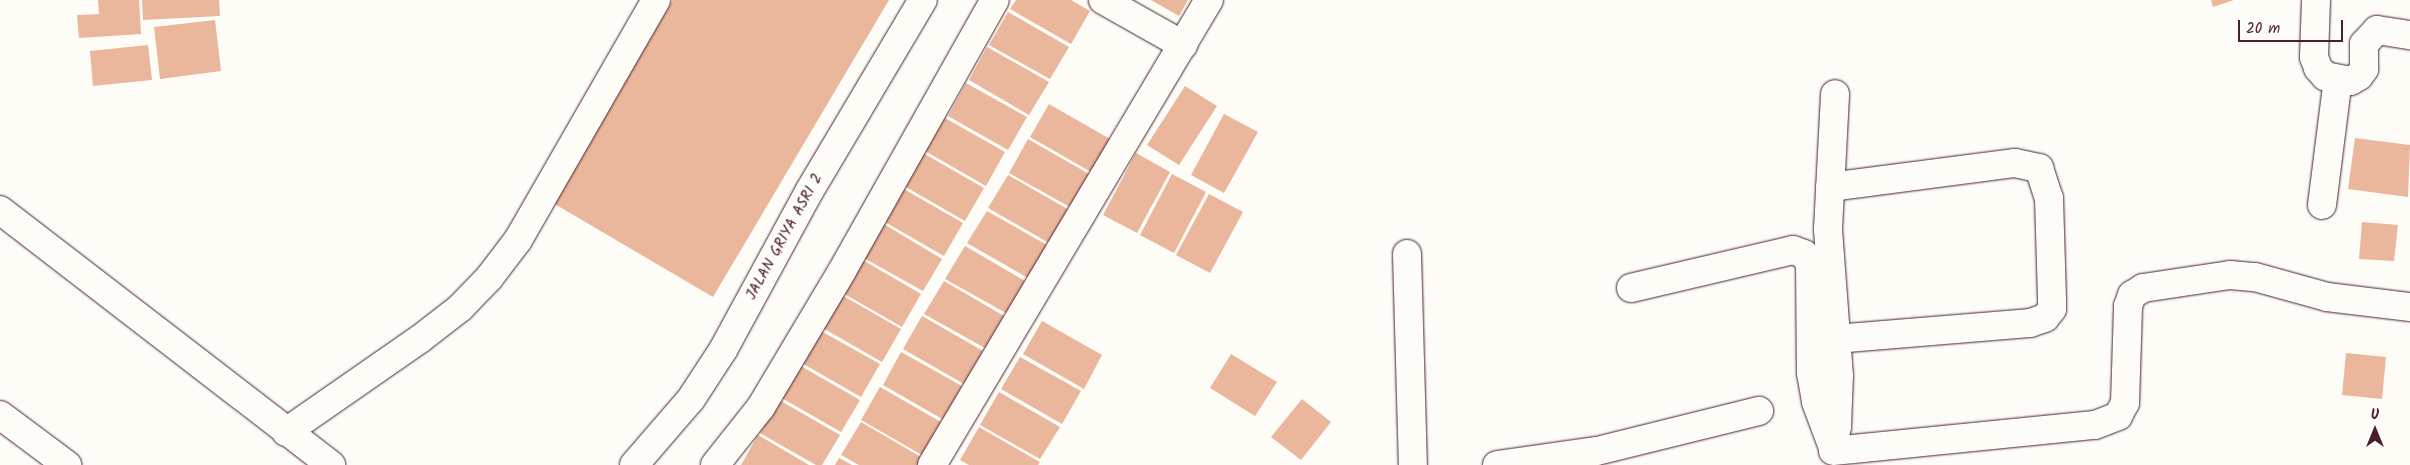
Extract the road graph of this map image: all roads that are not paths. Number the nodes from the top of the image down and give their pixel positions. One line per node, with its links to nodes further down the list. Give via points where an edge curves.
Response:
1 (656, 0): 20 (street, via 518,240 488,278 460,308 420,339)
2 (923, 0): 24 (street, JALAN GRIYA ASRI 2, via 810,190 723,350 691,399)
3 (995, 0): 25 (street, via 761,407)
4 (1103, 0): 8 (street)
5 (1209, 0): 8 (street)
6 (2316, 0): 9 (street, via 2314,57 2326,76)
7 (2410, 35): 9 (street, via 2377,30 2364,44 2364,69 2359,76 2350,81)
8 (1183, 45): 26 (street)
9 (2338, 79): 12 (street)
10 (1835, 94): 11 (street)
11 (1830, 187): 17 (street, via 1828,229); 17 (street, via 2015,163 2039,168 2049,198 2052,309 2044,318 2030,323)
12 (2322, 205)
13 (0, 210): 20 (street)
14 (1407, 254): 27 (street)
15 (1631, 288): 21 (street, via 1793,250 1804,254 1810,264 1811,373 1816,402)
16 (2410, 307): 21 (street, via 2327,297 2255,277 2230,275 2143,288 2132,295 2128,306 2125,403 2118,416 2095,425)
17 (1837, 339): 21 (street, via 1839,385)
18 (1760, 411): 28 (street, via 1597,450)
19 (0, 415): 22 (street)
20 (286, 432): 23 (street)
21 (1835, 453)
22 (67, 465)
23 (330, 465)
24 (634, 465)
25 (715, 465)
26 (932, 465)
27 (1413, 465)
28 (1497, 465)

